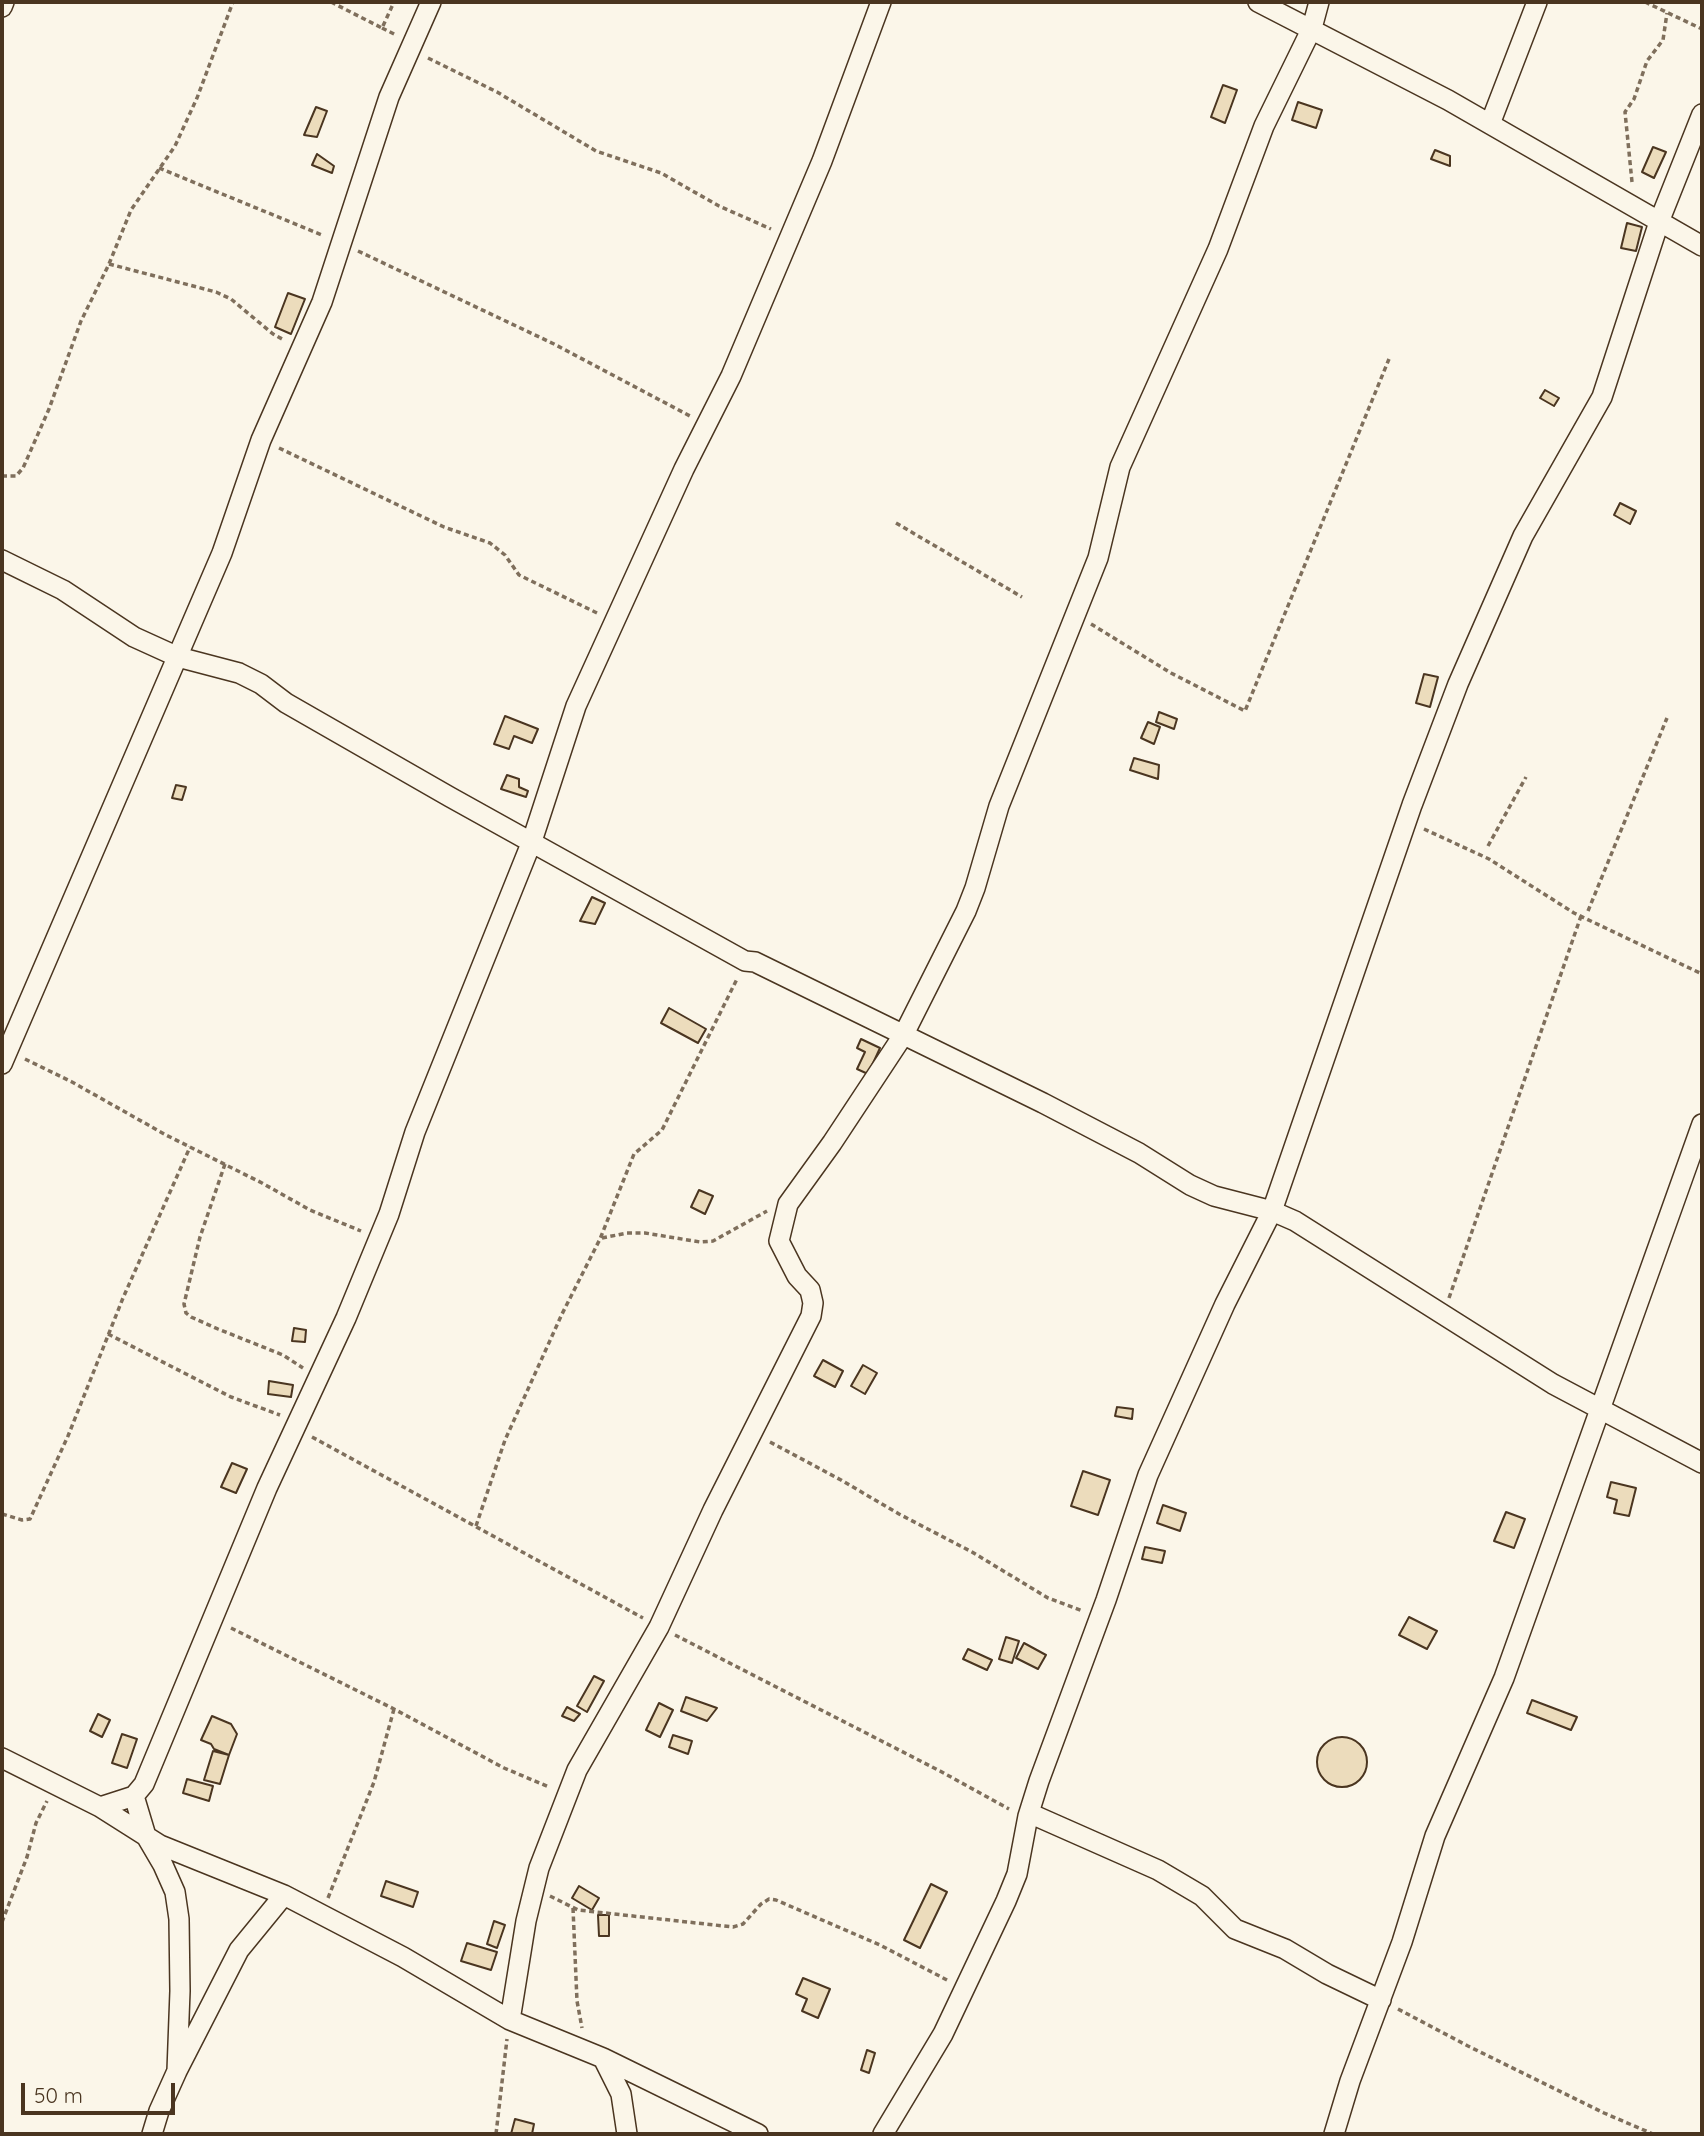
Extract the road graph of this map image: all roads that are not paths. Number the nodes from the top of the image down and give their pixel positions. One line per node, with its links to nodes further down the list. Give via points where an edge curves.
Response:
1 (4, 2): 7 (street)
2 (431, 2): 14 (street, via 389,97 322,302 261,440 222,553)
3 (881, 2): 15 (street, via 832,136 730,376 576,706)
4 (1258, 2): 8 (street)
5 (1319, 2): 8 (street)
6 (1537, 2): 10 (street)
7 (2, 7)
8 (1312, 29): 10 (street); 16 (street, via 1264,126 1218,249 1120,467 1098,558 999,806 975,888)
9 (1702, 114): 11 (street)
10 (1490, 124): 11 (street)
11 (1659, 222): 12 (street); 19 (street, via 1602,397 1522,536 1458,684)
12 (1702, 246)
13 (2, 560): 14 (street, via 63,590 134,637)
14 (178, 657): 15 (street, via 239,673 261,684 286,703); 17 (street)
15 (532, 841): 16 (street, via 745,961); 23 (street, via 415,1132 379,1238 267,1488 144,1784)
16 (904, 1034): 19 (street, via 1139,1153 1190,1185); 29 (street, via 788,1204 779,1241 797,1276 810,1290 813,1310 659,1627 577,1770 536,1880)
17 (5, 1057)
18 (1702, 1124): 20 (street)
19 (1272, 1211): 20 (street, via 1317,1234 1501,1353); 25 (street, via 1148,1475)
20 (1601, 1410): 21 (street); 28 (street, via 1504,1678 1435,1836)
21 (1702, 1463)
22 (2, 1758): 24 (street)
23 (134, 1796): 24 (street); 26 (street)
24 (100, 1807): 26 (street)
25 (1028, 1816): 28 (street, via 1158,1870 1202,1896 1235,1929 1285,1949); 35 (street, via 1017,1874 943,2034)
26 (146, 1836): 27 (street); 31 (street, via 175,1892 179,1919)
27 (284, 1895): 29 (street, via 403,1957); 31 (street, via 239,1950)
28 (1381, 2000): 36 (street)
29 (510, 2021): 30 (street)
30 (595, 2055): 33 (street, via 621,2094); 34 (street)
31 (177, 2071): 32 (street)
32 (152, 2134)
33 (627, 2134)
34 (758, 2134)
35 (884, 2134)
36 (1334, 2134)

